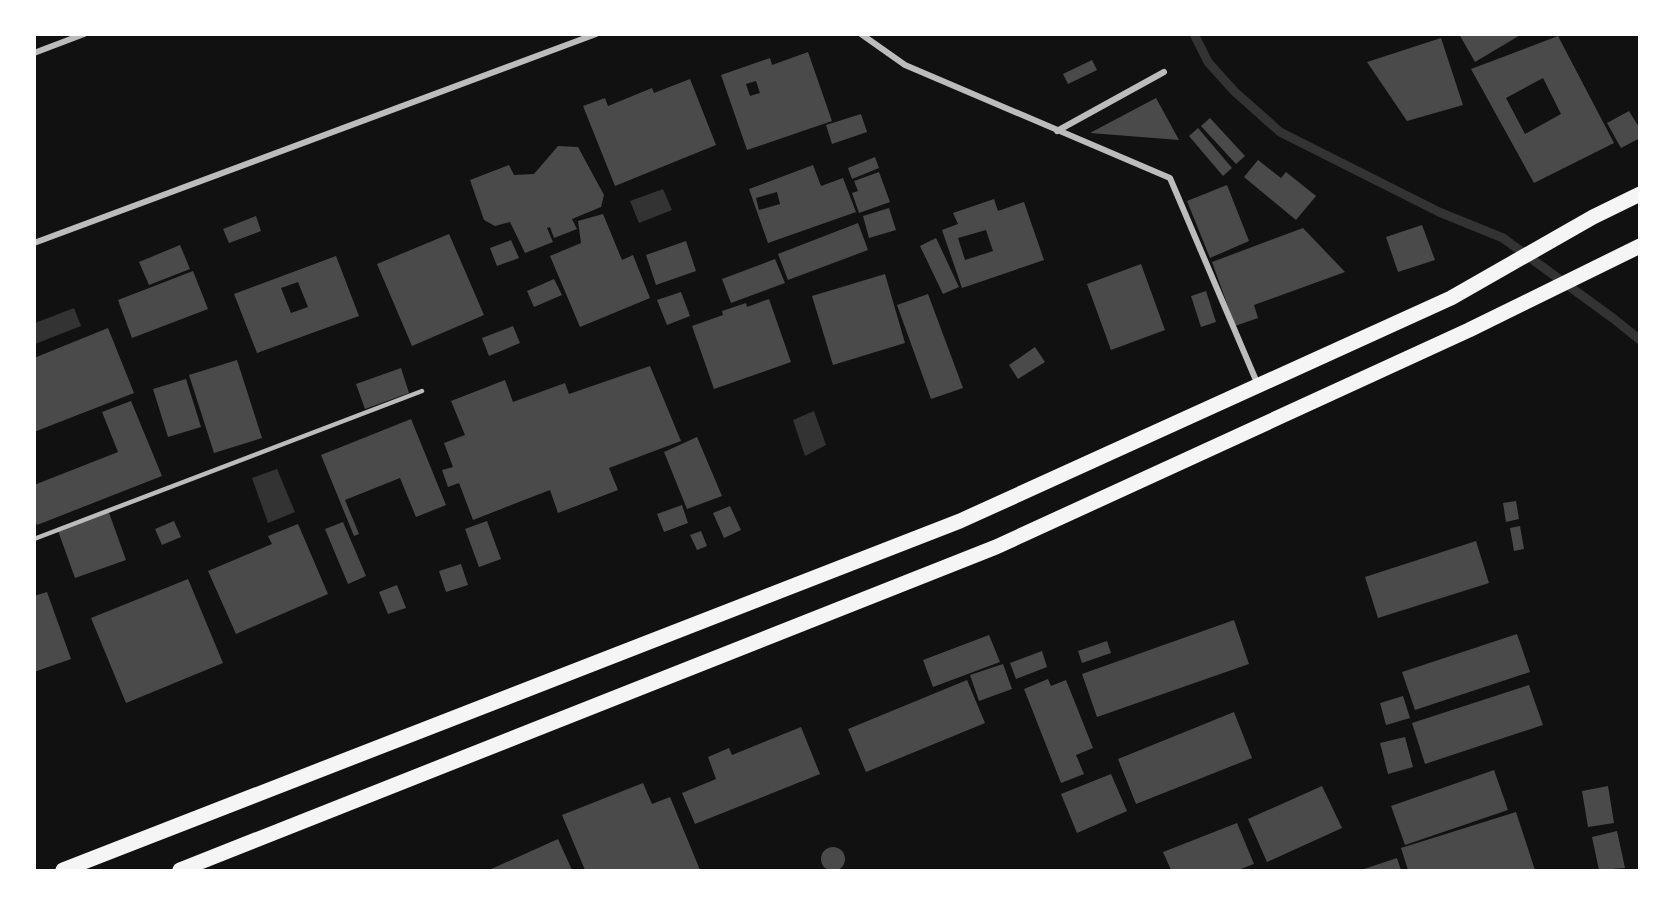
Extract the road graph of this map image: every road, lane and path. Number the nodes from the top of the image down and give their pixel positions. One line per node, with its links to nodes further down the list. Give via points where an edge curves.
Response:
1 (84, 34): 4 (street)
2 (596, 34): 8 (street)
3 (861, 34): 6 (street, via 904,65)
4 (34, 53)
5 (1164, 72): 6 (street)
6 (1057, 131): 10 (street, via 1170,178)
7 (1640, 194): 10 (main road, via 1451,298)
8 (34, 243)
9 (1639, 247): 14 (main road, via 1469,330 996,547)
10 (1258, 386): 13 (main road, via 960,521)
11 (422, 391): 12 (lane)
12 (34, 539)
13 (63, 870)
14 (180, 870)

